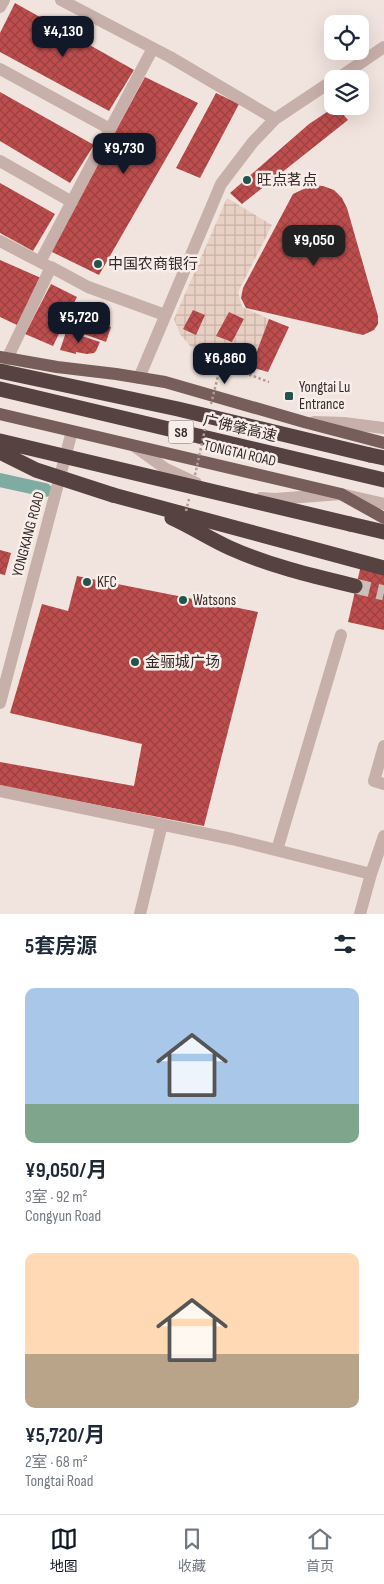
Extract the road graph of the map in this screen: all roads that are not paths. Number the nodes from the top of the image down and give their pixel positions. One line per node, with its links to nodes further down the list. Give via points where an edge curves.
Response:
1 (4, 0): 3 (street)
2 (61, 0): 5 (street)
3 (0, 7)
4 (384, 47): 7 (street)
5 (152, 48): 9 (street); 10 (street)
6 (0, 69): 10 (street)
7 (350, 70)
8 (324, 86): 9 (street)
9 (275, 118): 15 (street, via 221,184)
10 (110, 129): 12 (street)
11 (0, 161): 12 (street)
12 (72, 202): 14 (street)
13 (0, 241): 14 (street)
14 (45, 264): 15 (street, via 88,287); 16 (street)
15 (164, 315): 17 (street)
16 (2, 362): 17 (main road); 27 (highway, bridge, via 178,409)
17 (139, 378): 20 (main road)
18 (0, 389): 28 (highway, 广佛肇高速 / S8)
19 (0, 414): 22 (main road, TONGTAI ROAD)
20 (304, 422): 21 (street); 24 (main road)
21 (384, 428)
22 (72, 431): 25 (main road, TONGTAI ROAD); 37 (street, YONGKANG ROAD)
23 (0, 441): 33 (highway, bridge)
24 (384, 443)
25 (132, 445): 29 (main road, TONGTAI ROAD); 29 (street, via 188,480 221,492 275,499)
26 (0, 452): 30 (highway, bridge, via 36,470)
27 (384, 458)
28 (384, 480)
29 (341, 494): 31 (street, TONGTAI ROAD); 32 (main road)
30 (113, 495): 34 (highway); 35 (highway, via 160,512 255,558)
31 (384, 504)
32 (384, 518)
33 (384, 532)
34 (384, 568)
35 (355, 586)
36 (341, 635): 43 (street)
37 (0, 703)
38 (384, 746): 39 (street, via 374,781)
39 (384, 784)
40 (0, 790): 41 (street)
41 (162, 824): 43 (street); 45 (street)
42 (384, 836): 44 (street)
43 (277, 850): 44 (street)
44 (371, 874): 46 (street)
45 (140, 914)
46 (360, 914)

